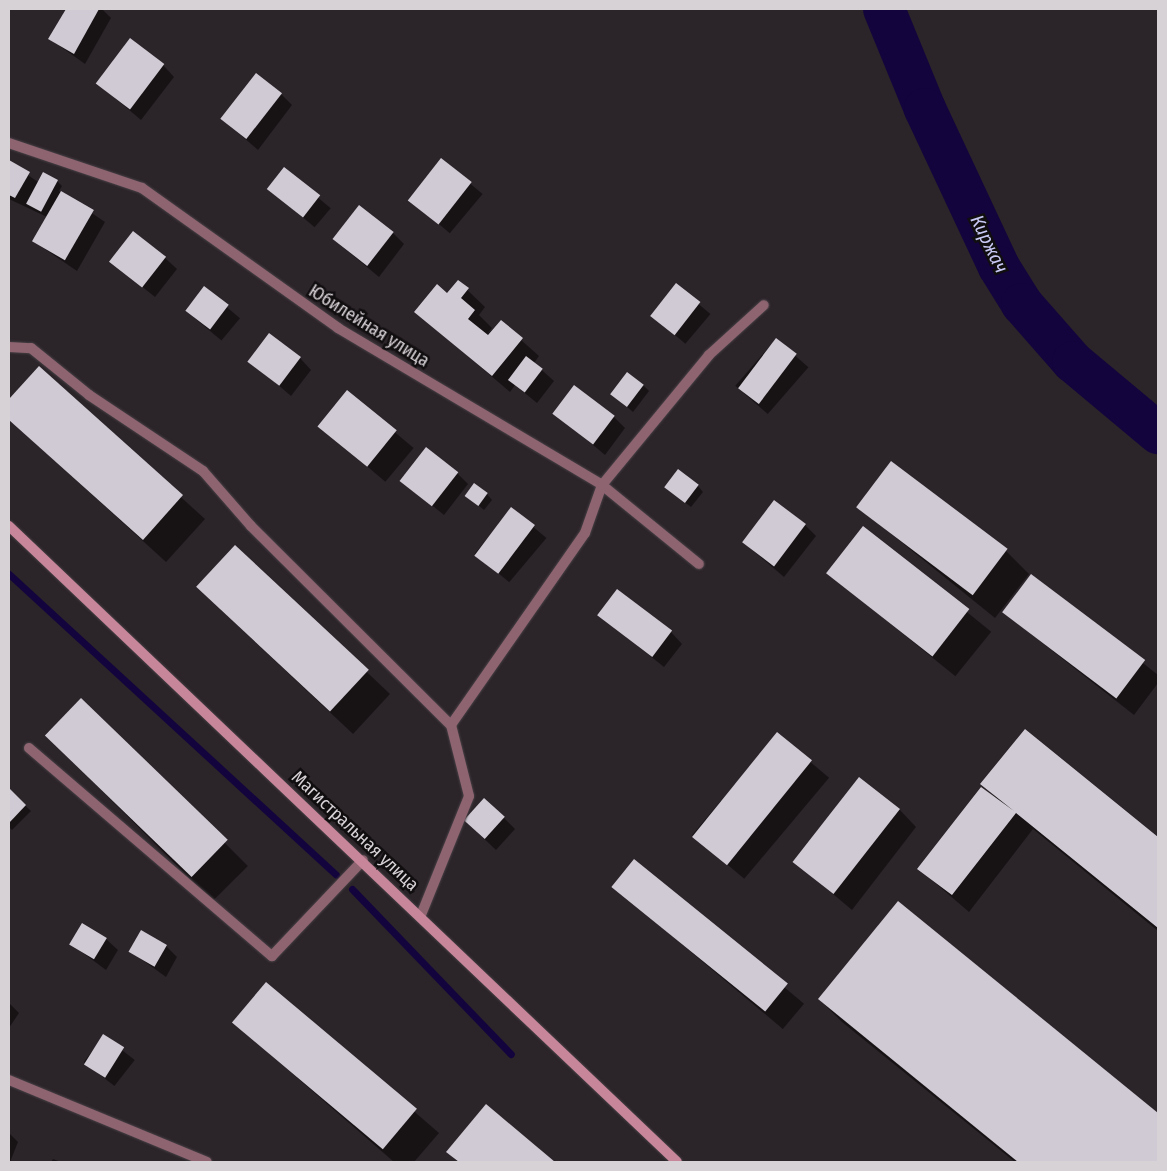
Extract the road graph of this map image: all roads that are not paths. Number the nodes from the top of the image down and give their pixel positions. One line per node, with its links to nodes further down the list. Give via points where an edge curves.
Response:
1 (9, 143): 4 (street, Юбилейная улица, via 142,188 338,328)
2 (764, 305): 4 (street, via 709,355)
3 (9, 347): 7 (street, via 31,348 89,395 203,471 251,526)
4 (602, 485): 6 (street, Юбилейная улица); 7 (street, via 585,533)
5 (9, 526): 9 (main road, Магистральная улица)
6 (698, 564)
7 (451, 725): 10 (street, via 469,796)
8 (29, 748): 9 (street, via 272,956)
9 (363, 860): 10 (main road, Магистральная улица)
10 (420, 915): 13 (main road, Магистральная улица)
11 (9, 1080): 12 (street)
12 (207, 1162)
13 (677, 1162)

